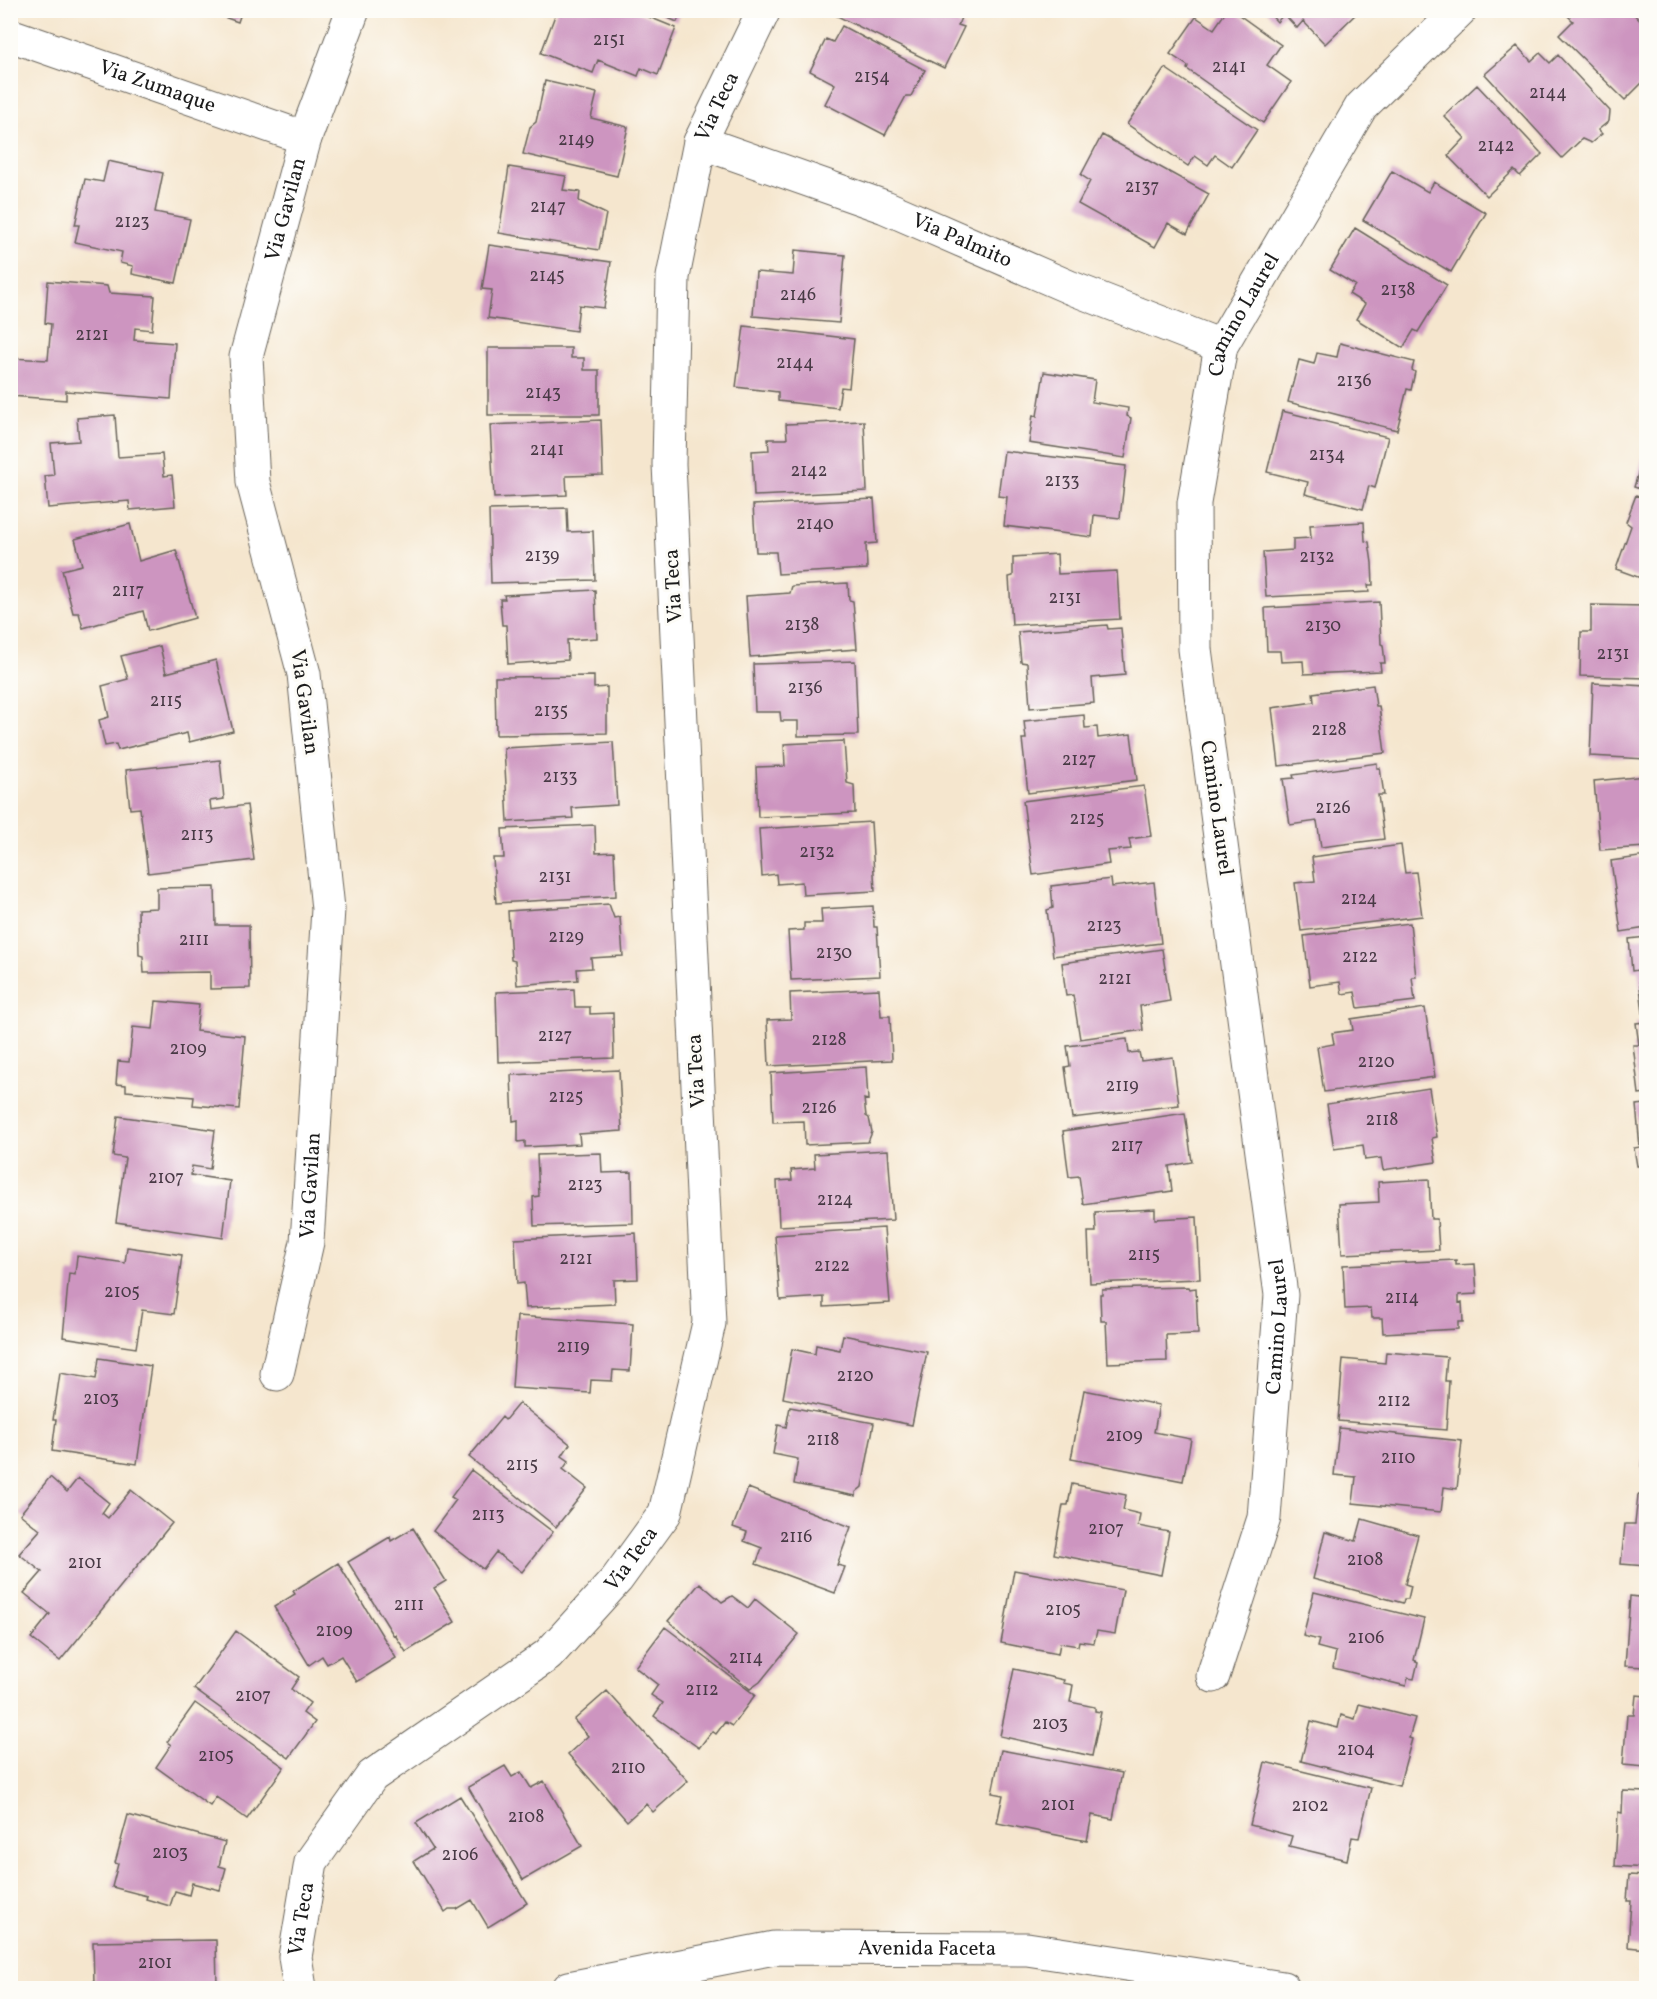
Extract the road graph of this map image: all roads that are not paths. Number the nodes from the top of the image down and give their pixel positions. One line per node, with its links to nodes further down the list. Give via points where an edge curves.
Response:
1 (353, 10): 5 (street, Via Gavilan)
2 (764, 10): 6 (street, Via Teca)
3 (1460, 10): 7 (street, Camino Laurel, via 1361,107)
4 (10, 35): 5 (street, Via Zumaque)
5 (306, 138): 8 (street, Via Gavilan, via 246,357 253,482 304,674 328,909 307,1242)
6 (700, 142): 7 (street, Via Palmito, via 885,207 1069,287); 10 (street, Via Teca, via 673,277 669,464 709,1323 665,1513 617,1579 548,1655 372,1776 311,1862 295,1957)
7 (1221, 346): 9 (street, Camino Laurel, via 1194,503 1195,649 1281,1295 1264,1518)
8 (277, 1374)
9 (1213, 1676)
10 (300, 1989)
11 (569, 1989): 12 (street, Avenida Faceta, via 774,1948 1027,1948)
12 (1284, 1989)

